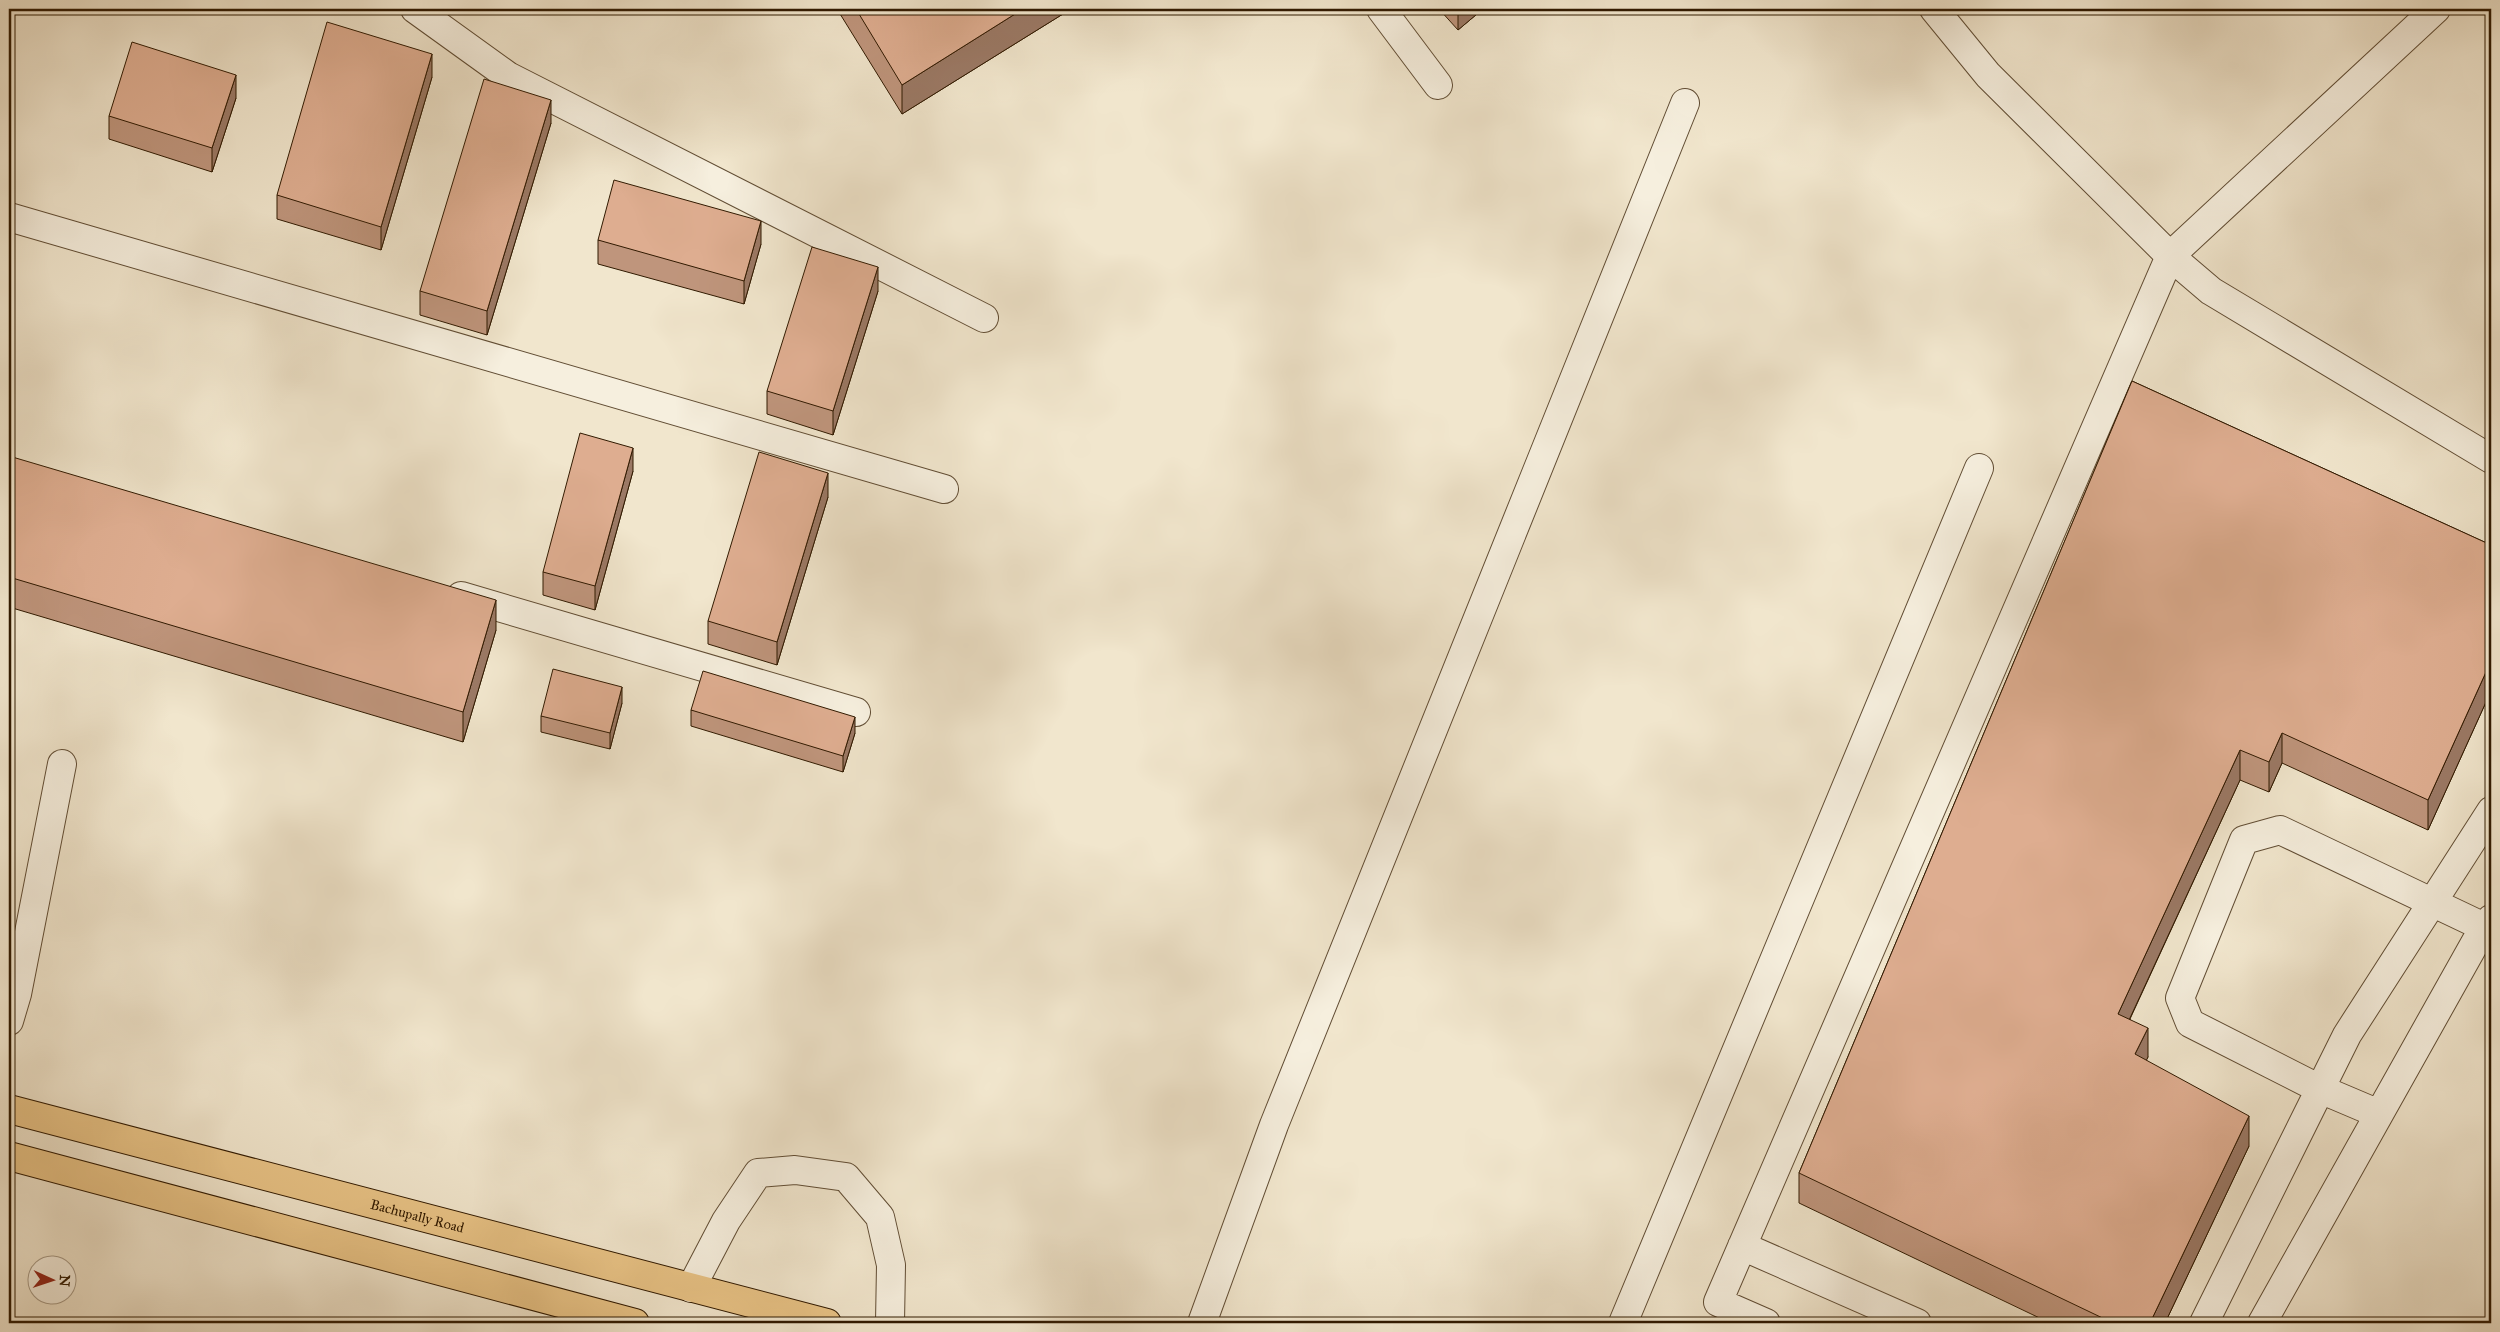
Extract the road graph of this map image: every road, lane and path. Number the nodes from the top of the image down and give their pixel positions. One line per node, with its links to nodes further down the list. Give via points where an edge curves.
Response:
1 (415, 9): 9 (street, via 508,76)
2 (1381, 9): 5 (street)
3 (1934, 9): 8 (street, via 1988,76)
4 (2436, 9): 8 (street)
5 (1438, 85)
6 (1685, 103): 29 (street, via 1274,1125)
7 (9, 217): 12 (street)
8 (2170, 256): 10 (street, via 2211,291); 24 (street)
9 (984, 318)
10 (2491, 459)
11 (1979, 468): 30 (street)
12 (944, 488)
13 (437, 589): 14 (street)
14 (856, 712)
15 (62, 764): 19 (street)
16 (2491, 811): 17 (street)
17 (2432, 903): 18 (street); 20 (street, via 2347,1035); 20 (street, via 2280,830 2244,840 2180,998 2190,1023)
18 (2488, 923): 22 (street)
19 (9, 1021)
20 (2320, 1089): 22 (street); 33 (street)
21 (9, 1109): 25 (main road, Bachupally Road)
22 (2379, 1114): 34 (street)
23 (9, 1156): 26 (main road)
24 (1742, 1246): 31 (street, via 1718,1302); 32 (street)
25 (692, 1288): 27 (main road, Bachupally Road); 28 (street, via 726,1221 758,1173 795,1170 846,1177 880,1217 891,1265)
26 (635, 1323)
27 (827, 1323)
28 (890, 1323)
29 (1202, 1323)
30 (1623, 1323)
31 (1766, 1323)
32 (1917, 1323)
33 (2204, 1323)
34 (2262, 1323)

